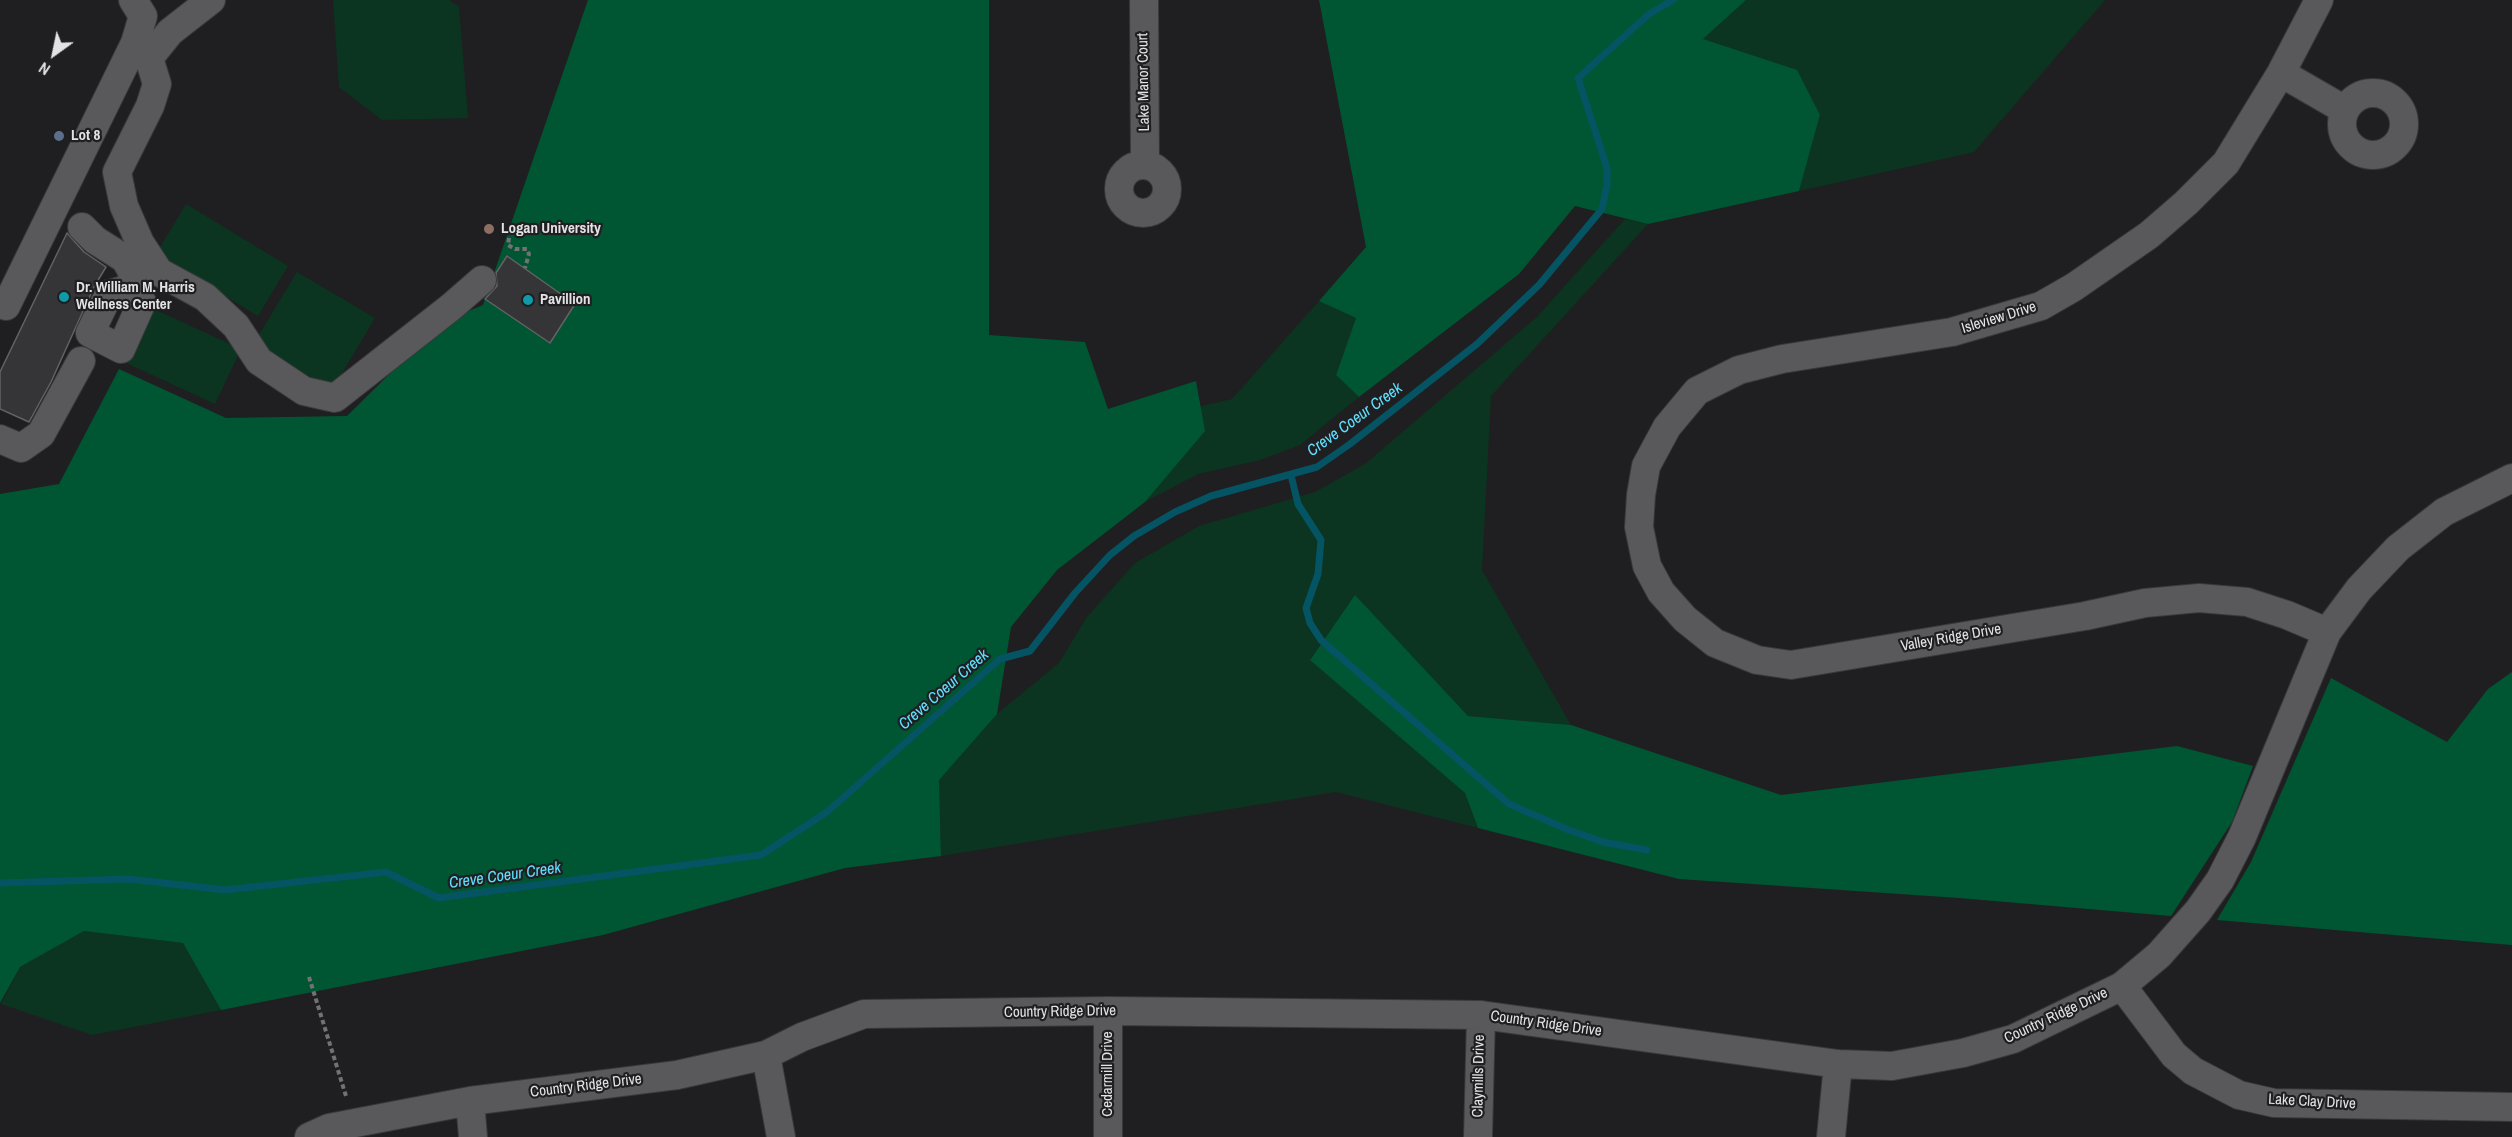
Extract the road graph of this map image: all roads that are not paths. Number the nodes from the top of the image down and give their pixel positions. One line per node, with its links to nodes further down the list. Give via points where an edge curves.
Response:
1 (133, 0): 9 (street, via 143,16 135,43)
2 (211, 0): 8 (street, via 170,32 149,58 157,84 117,172)
3 (1144, 0): 7 (street, Lake Manor Court)
4 (2319, 0): 5 (street, Isleview Drive)
5 (2281, 73): 6 (street); 17 (street, Isleview Drive, via 2226,163 2186,203 2149,235 2041,306 1952,332 1782,359 1739,370 1697,392 1667,427 1646,466)
6 (2344, 110)
7 (1145, 165)
8 (124, 206): 10 (street); 11 (street, via 140,243 159,272 205,297 236,326 259,361 304,391 335,398)
9 (52, 213): 10 (street); 13 (street)
10 (82, 227): 12 (street, via 94,240 125,259 133,273)
11 (482, 280)
12 (131, 288)
13 (2, 309)
14 (81, 361): 15 (street, via 41,434 21,448)
15 (0, 439)
16 (2512, 478): 18 (street, Country Ridge Drive, via 2444,512 2398,548)
17 (1639, 527): 18 (street, Valley Ridge Drive, via 1647,566 1661,592 1685,620 1715,643 1757,660 1791,665 2145,603 2199,598 2247,602)
18 (2327, 632): 19 (street, Country Ridge Drive, via 2242,837 2220,880 2159,955)
19 (2122, 986): 23 (street, Country Ridge Drive, via 2013,1039 1963,1053 1892,1066); 25 (street, Lake Clay Drive, via 2174,1055 2193,1071 2239,1095 2274,1103)
20 (1108, 1011): 21 (street, Country Ridge Drive); 22 (street, Country Ridge Drive, via 864,1014); 29 (street, Cedarmill Drive)
21 (1480, 1015): 23 (street, Country Ridge Drive); 30 (street, Claymills Drive)
22 (766, 1055): 24 (street, Country Ridge Drive, via 677,1075); 28 (street)
23 (1838, 1064): 31 (street)
24 (470, 1101): 26 (street, Country Ridge Drive, via 329,1128); 27 (street)
25 (2512, 1107)
26 (309, 1137)
27 (473, 1137)
28 (781, 1137)
29 (1108, 1137)
30 (1478, 1137)
31 (1831, 1137)

